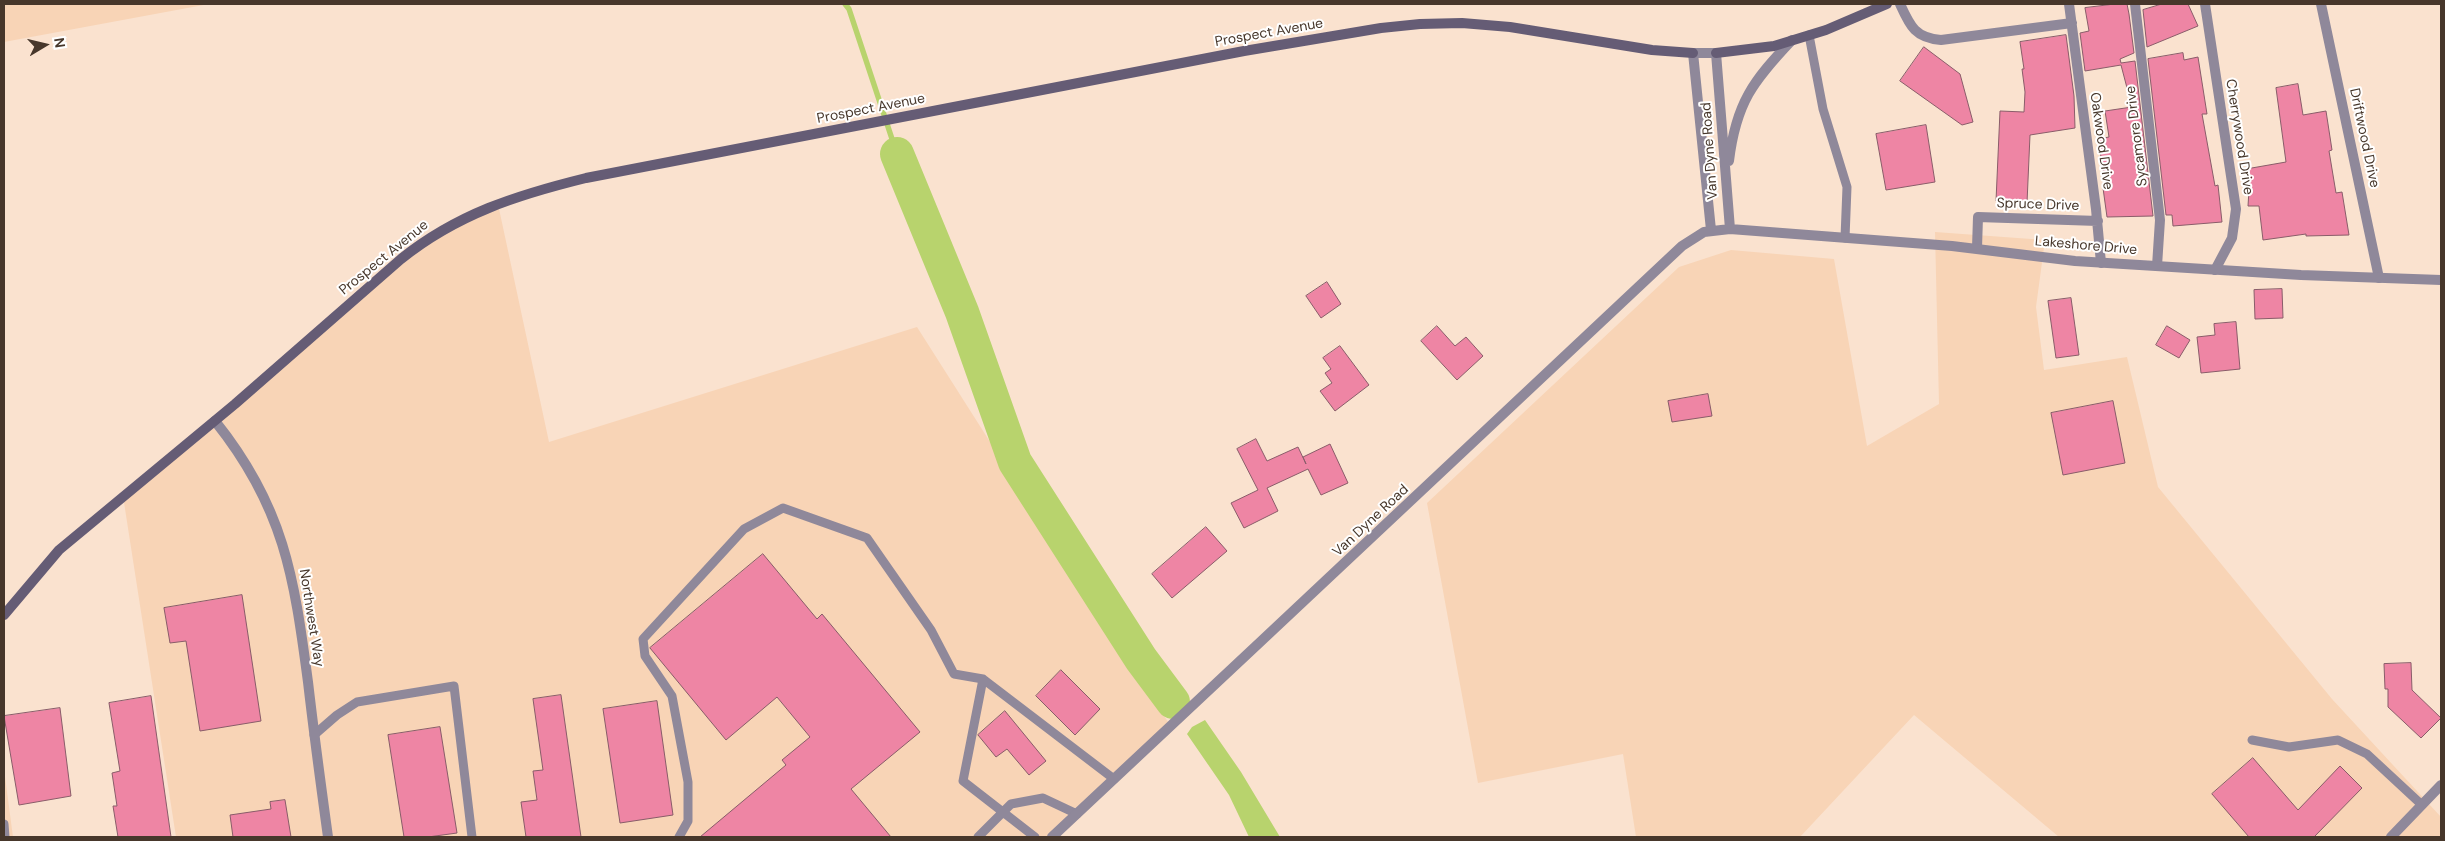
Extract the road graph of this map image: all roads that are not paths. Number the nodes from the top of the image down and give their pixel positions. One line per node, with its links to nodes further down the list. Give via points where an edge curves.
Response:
1 (1887, 4): 8 (main road, Prospect Avenue)
2 (1900, 4): 7 (street, via 1910,25 1927,39 1941,40)
3 (2069, 4): 7 (street, Oakwood Drive)
4 (2135, 4): 19 (street, Sycamore Drive, via 2160,220)
5 (2205, 4): 20 (street, Cherrywood Drive, via 2236,208 2232,238)
6 (2321, 4): 21 (street, Driftwood Drive)
7 (2072, 23): 13 (street, Oakwood Drive)
8 (1809, 35): 9 (main road, Prospect Avenue); 16 (lane, via 1823,109 1847,187)
9 (1792, 40): 11 (main road, Prospect Avenue, via 1774,46); 12 (street, via 1754,83 1741,106 1730,147)
10 (1693, 52): 11 (street, Prospect Avenue); 15 (street, Van Dyne Road); 23 (main road, Prospect Avenue, via 1643,48 1510,27 1420,24 1244,51 537,190 441,230 401,259)
11 (1716, 53): 12 (street, Van Dyne Road)
12 (1727, 194): 14 (street, Van Dyne Road)
13 (2098, 221): 17 (street, Spruce Drive, via 1978,217); 18 (street, Oakwood Drive)
14 (1730, 229): 15 (street, Van Dyne Road); 16 (street, Lakeshore Drive)
15 (1711, 230): 28 (street, Van Dyne Road, via 1682,246 1445,472)
16 (1845, 238): 17 (street, Lakeshore Drive)
17 (1977, 248): 18 (street, Lakeshore Drive)
18 (2101, 263): 19 (street, Lakeshore Drive)
19 (2157, 266): 20 (street, Lakeshore Drive)
20 (2215, 270): 21 (street, Lakeshore Drive)
21 (2379, 278): 22 (street, Lakeshore Drive)
22 (2441, 280)
23 (215, 421): 24 (main road, Prospect Avenue, via 59,550); 26 (street, Northwest Way, via 250,471 282,541 297,604)
24 (4, 615)
25 (983, 679): 28 (lane); 31 (lane, via 962,780); 37 (lane, via 954,674 931,630 867,538 783,508 744,529 643,639 645,656 672,696 688,782 688,821)
26 (314, 735): 35 (street, Northwest Way); 36 (lane, via 357,702 454,686)
27 (2252, 740): 30 (lane, via 2289,747 2338,740 2368,754)
28 (1114, 779): 32 (street, Van Dyne Road)
29 (2441, 785): 30 (street)
30 (2422, 805): 41 (street)
31 (1003, 812): 32 (lane, via 1011,804 1043,798); 38 (lane); 39 (lane)
32 (1077, 814): 40 (street, Van Dyne Road)
33 (4, 824): 34 (lane)
34 (5, 837)
35 (328, 837)
36 (472, 837)
37 (679, 837)
38 (978, 837)
39 (1035, 837)
40 (1052, 837)
41 (2391, 837)

